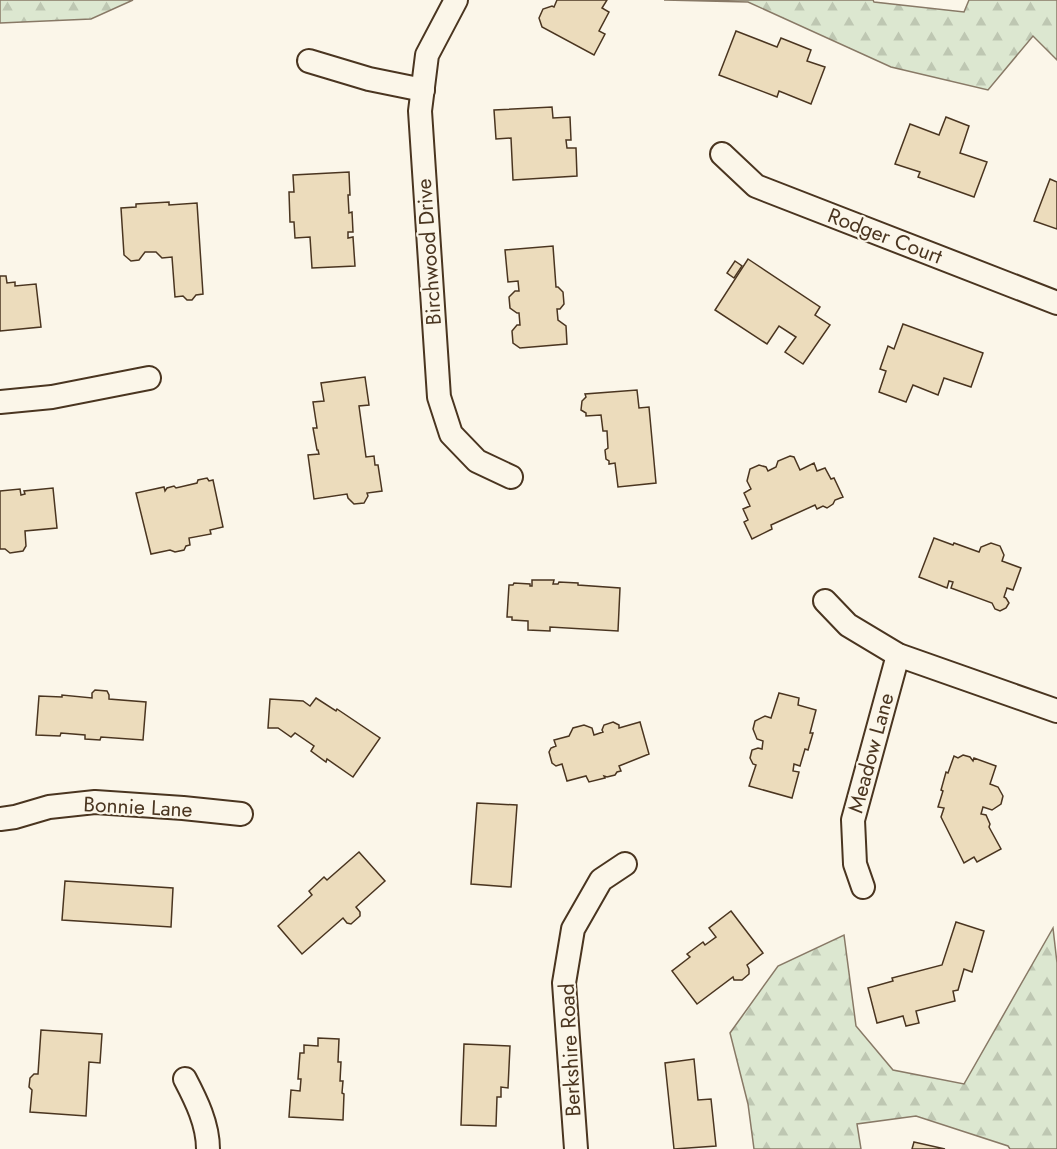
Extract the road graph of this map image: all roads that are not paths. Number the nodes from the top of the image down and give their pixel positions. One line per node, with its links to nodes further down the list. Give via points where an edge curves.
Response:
1 (456, 0): 3 (street, Birchwood Drive, via 427,55)
2 (309, 61): 3 (street)
3 (423, 90): 8 (street, Birchwood Drive, via 420,111 439,397 452,434 477,461)
4 (722, 154): 5 (street, Rodger Court, via 756,186)
5 (1057, 303)
6 (149, 378): 7 (street, via 52,397)
7 (0, 402)
8 (511, 477)
9 (825, 601): 10 (street, via 848,625)
10 (898, 654): 11 (street); 15 (street, Meadow Lane, via 853,820 855,864)
11 (1057, 711)
12 (241, 814): 13 (street, Bonnie Lane, via 94,802 49,807)
13 (0, 819)
14 (625, 864): 18 (street, Berkshire Road, via 601,880 573,929 564,983)
15 (863, 887)
16 (185, 1079): 17 (street, via 199,1107)
17 (208, 1149)
18 (576, 1149)

